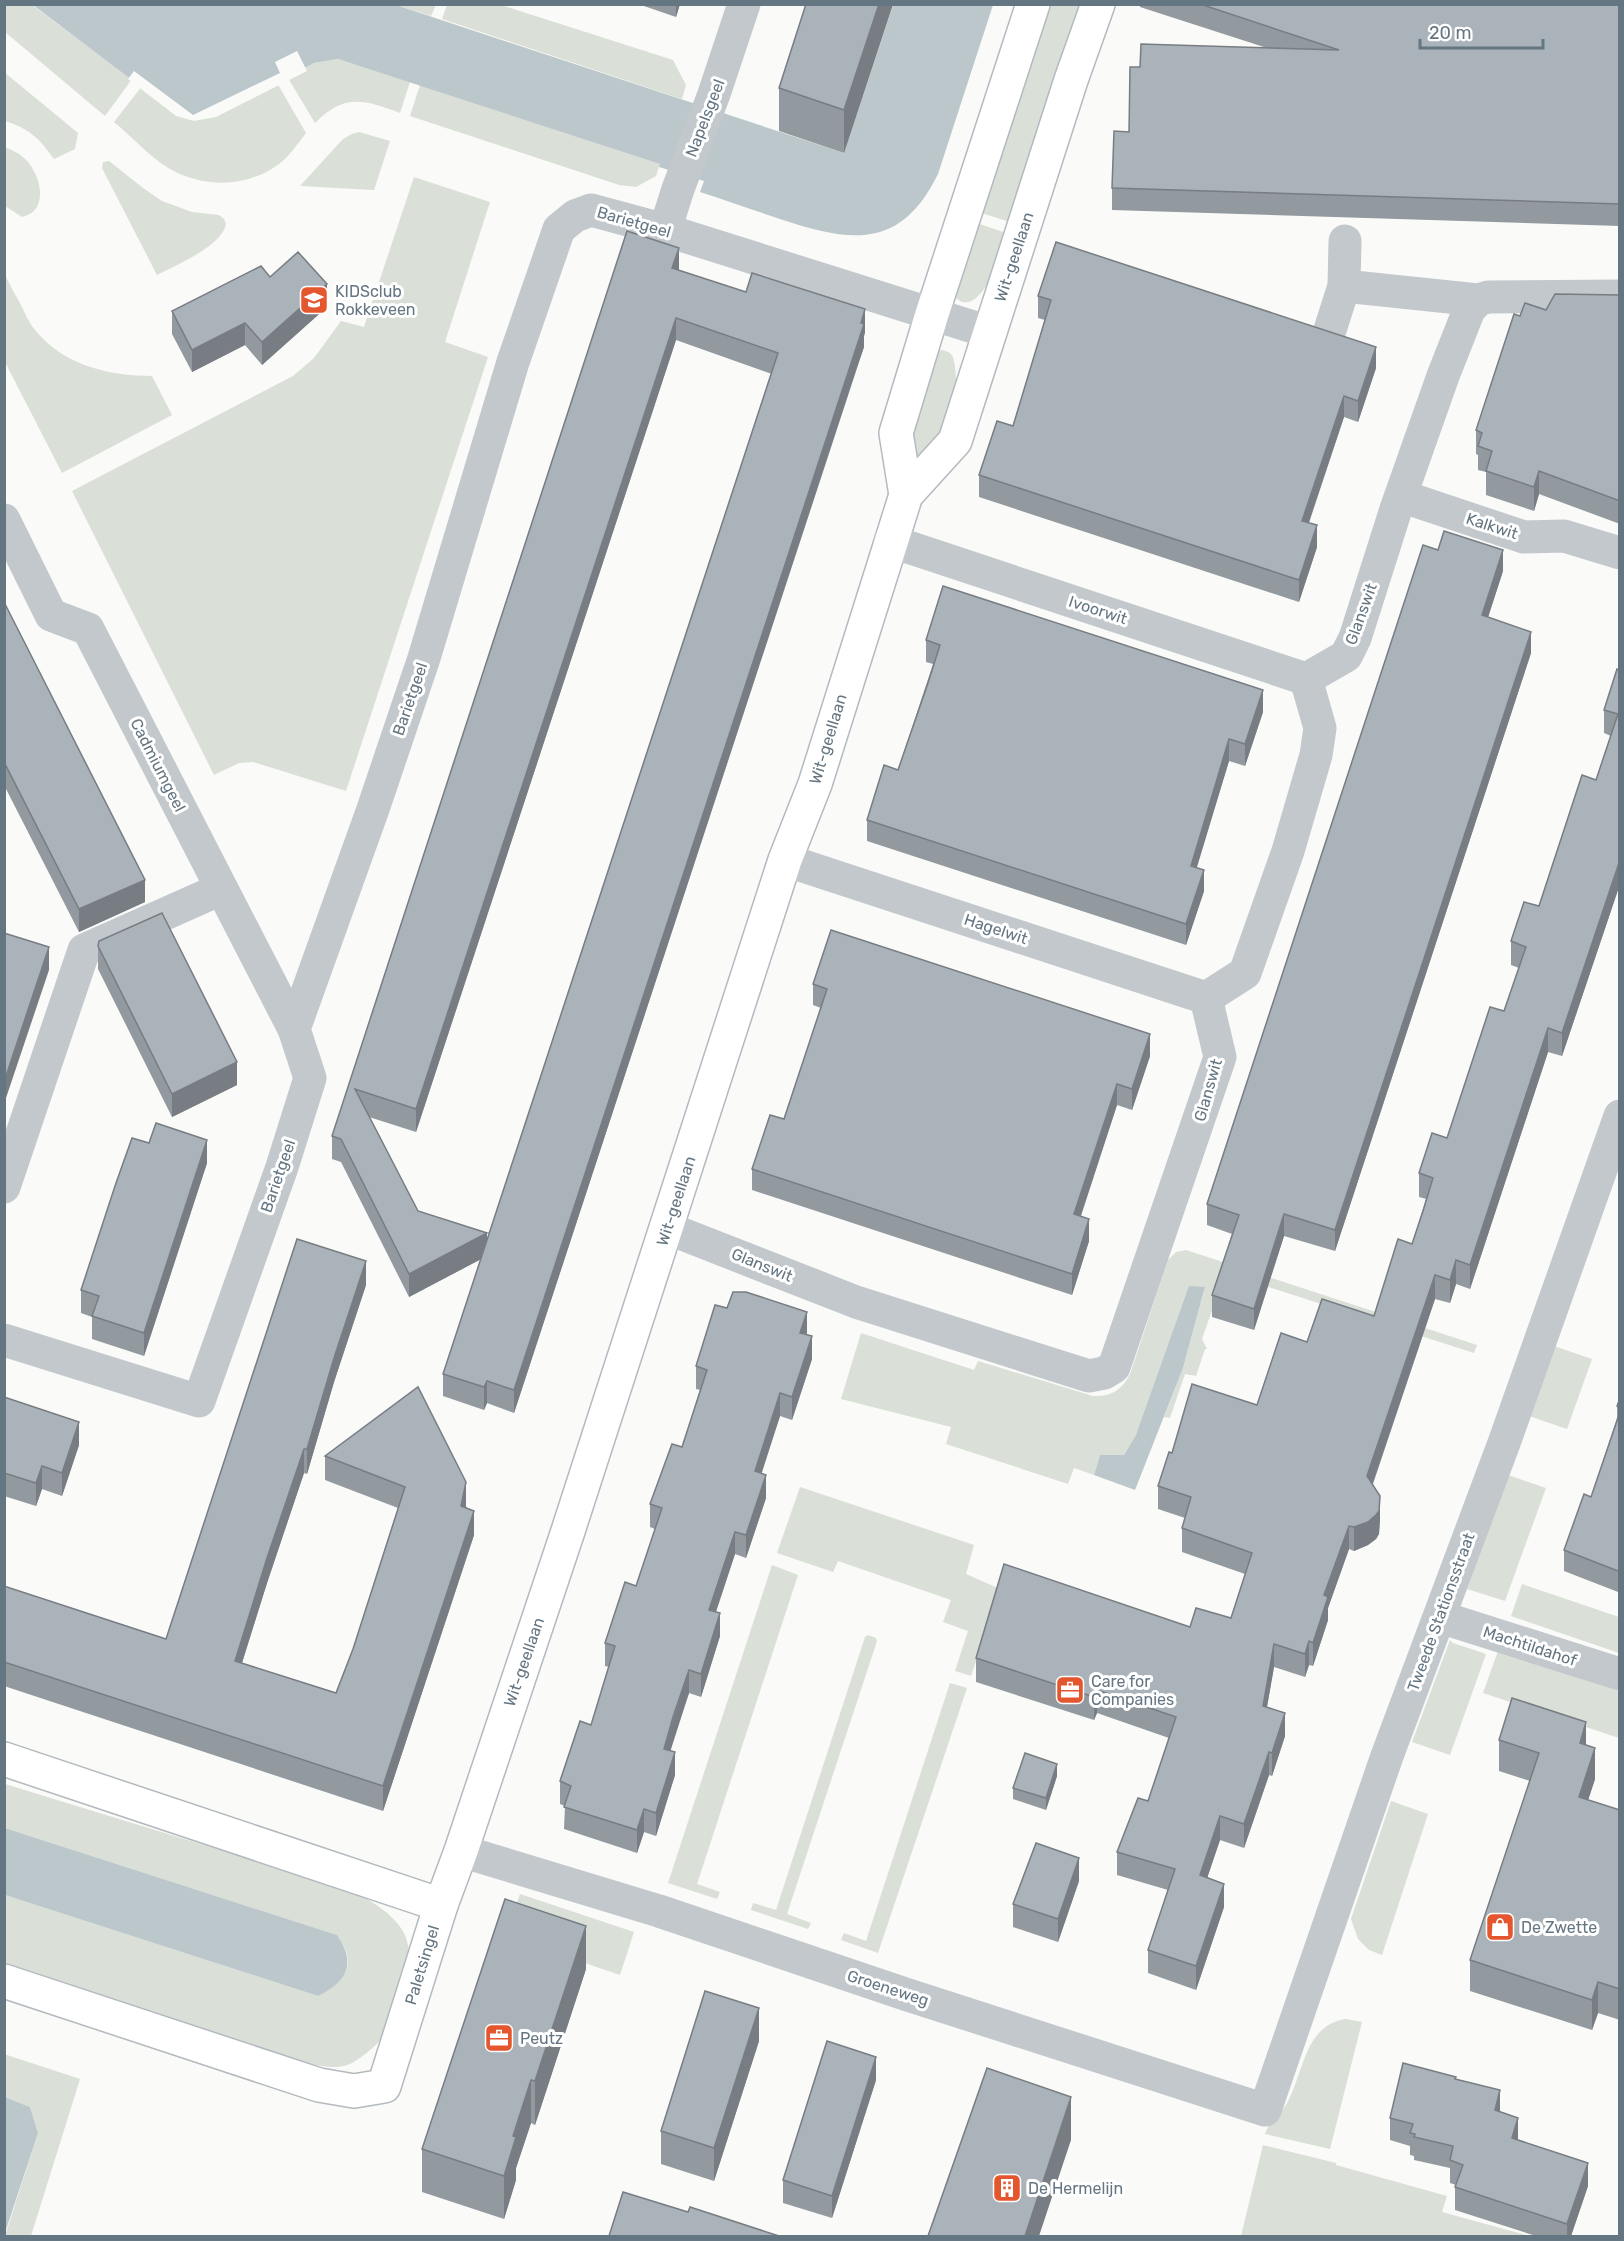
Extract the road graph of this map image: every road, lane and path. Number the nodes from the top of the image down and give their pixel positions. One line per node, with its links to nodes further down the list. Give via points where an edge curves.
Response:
1 (744, 4): 4 (street, Napelsgeel)
2 (1033, 4): 9 (street, Wit-geellaan)
3 (1098, 4): 10 (street, Wit-geellaan)
4 (665, 230): 9 (street, Barietgeel); 21 (street, Barietgeel, via 591,210 575,216 560,229 513,363 424,658)
5 (1345, 241): 6 (street)
6 (1344, 286): 8 (street); 11 (street)
7 (1620, 296): 8 (street)
8 (1478, 300): 13 (street, Glanswit, via 1469,310 1443,376)
9 (932, 314): 10 (street, Barietgeel); 12 (street, Wit-geellaan, via 896,433)
10 (989, 332): 12 (street, Wit-geellaan, via 955,441)
11 (1329, 333)
12 (906, 495): 15 (street, Wit-geellaan)
13 (1401, 496): 16 (street, Kalkwit, via 1524,537 1564,536); 17 (street, Glanswit, via 1346,656)
14 (4, 520): 19 (street, Cadmiumgeel, via 51,615 88,628)
15 (890, 541): 17 (street, Ivoorwit); 18 (street, Wit-geellaan, via 815,784)
16 (1620, 553)
17 (1306, 679): 20 (street, via 1320,728 1288,851 1245,973)
18 (785, 860): 20 (street, Hagelwit); 24 (street, Wit-geellaan)
19 (221, 889): 21 (street, Cadmiumgeel); 23 (street, via 84,950)
20 (1206, 998): 24 (street, Glanswit, via 1220,1057 1114,1367 1104,1373 1089,1376 856,1302)
21 (294, 1029): 25 (street, Barietgeel, via 310,1078 199,1401)
22 (1620, 1116): 26 (street, Tweede Stationsstraat)
23 (4, 1187)
24 (667, 1228): 29 (street, Wit-geellaan)
25 (4, 1340)
26 (1440, 1617): 27 (street, Machtildahof); 32 (street, Tweede Stationsstraat, via 1387,1756)
27 (1620, 1674)
28 (4, 1759): 30 (street, Paletsingel)
29 (461, 1851): 30 (street, Wit-geellaan); 32 (street, Groeneweg, via 659,1911)
30 (441, 1905): 31 (street, Paletsingel, via 384,2086 354,2091 319,2085)
31 (4, 1981)
32 (1264, 2110)

